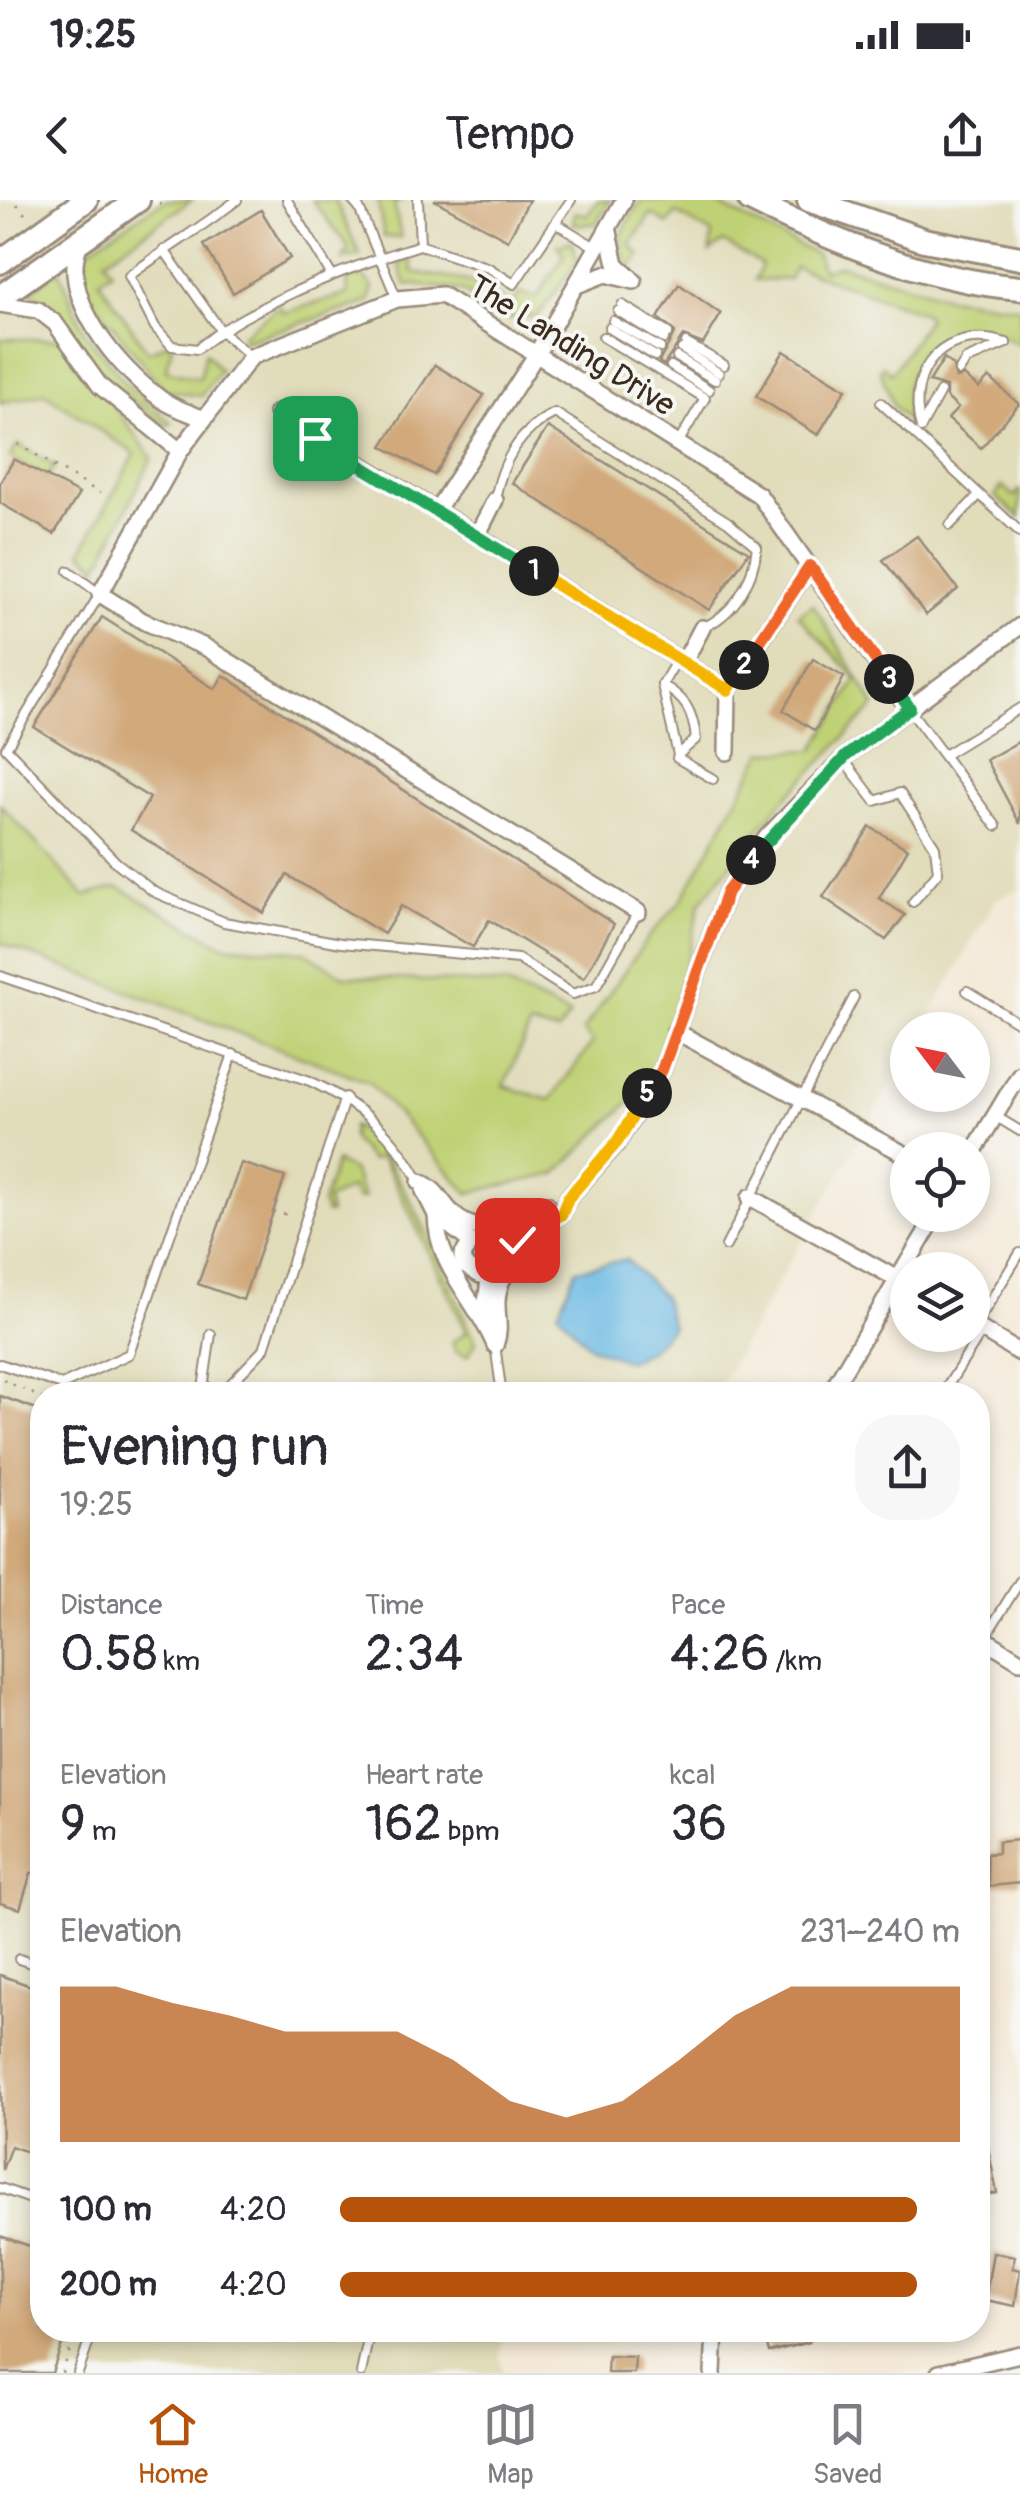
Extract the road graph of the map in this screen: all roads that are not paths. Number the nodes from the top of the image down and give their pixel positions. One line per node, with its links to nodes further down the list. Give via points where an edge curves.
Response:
1 (86, 200): 20 (main road)
2 (138, 200): 14 (main road)
3 (237, 200): 18 (lane)
4 (288, 200): 23 (lane)
5 (352, 200): 11 (lane)
6 (418, 200): 16 (lane)
7 (571, 200): 12 (lane)
8 (750, 200): 25 (main road, via 838,244)
9 (809, 200): 15 (main road)
10 (628, 202): 13 (street)
11 (362, 204): 21 (lane)
12 (556, 223): 16 (lane, via 514,284 489,268); 19 (lane)
13 (609, 232): 19 (street); 24 (street, via 616,264 634,281 605,274)
14 (82, 239): 26 (main road); 38 (street, via 72,261 78,296 97,329 163,401)
15 (924, 240): 17 (street); 22 (main road)
16 (420, 245): 21 (lane)
17 (1020, 248)
18 (164, 250): 29 (lane); 29 (lane, via 128,276 155,327 172,346 197,349)
19 (599, 250): 24 (street)
20 (6, 253)
21 (381, 257): 23 (lane); 27 (lane)
22 (1020, 258)
23 (331, 274): 29 (lane)
24 (577, 285): 31 (street)
25 (1020, 288)
26 (0, 300): 42 (street, via 55,322 100,386)
27 (397, 300): 31 (street, The Landing Drive, via 442,295); 32 (street, The Landing Drive)
28 (620, 308): 35 (lane, via 662,344 608,329)
29 (221, 332): 32 (lane)
30 (679, 354): 30 (lane, via 719,373); 35 (lane)
31 (536, 355): 41 (street, The Landing Drive); 45 (street)
32 (251, 356): 38 (street)
33 (959, 371): 39 (lane, via 966,360 1006,343 978,334 946,344 918,380)
34 (940, 392): 39 (lane)
35 (707, 394): 41 (lane)
36 (881, 403): 40 (lane)
37 (277, 412): 45 (street)
38 (204, 419): 42 (street)
39 (921, 428): 40 (lane)
40 (918, 441): 43 (lane)
41 (677, 443): 49 (street, The Landing Drive, via 759,495)
42 (180, 451): 51 (street)
43 (979, 495): 46 (lane); 47 (lane)
44 (494, 500): 48 (street); 53 (lane, via 500,470 530,424 555,413 728,522 756,547 754,572 725,618)
45 (436, 511): 48 (street)
46 (950, 525)
47 (1020, 532)
48 (477, 536): 54 (street)
49 (810, 566): 56 (street); 57 (street, The Landing Drive)
50 (69, 570): 51 (lane)
51 (100, 594): 66 (street, via 205,647); 66 (lane, via 6,748 154,892 224,922 341,943 518,959 573,994 596,986)
52 (1020, 626): 57 (street)
53 (702, 628): 54 (street)
54 (681, 660): 55 (lane); 56 (street)
55 (662, 684): 55 (lane, via 676,732 678,756 696,739 694,718 686,701)
56 (728, 690): 59 (street)
57 (910, 708): 60 (lane); 62 (street)
58 (1020, 708): 60 (lane)
59 (727, 752)
60 (944, 755): 64 (lane)
61 (677, 758): 63 (lane)
62 (842, 759): 65 (lane, via 875,801 900,793 935,846 938,872); 71 (street, via 767,837 727,892)
63 (713, 779)
64 (996, 826)
65 (914, 902)
66 (638, 912)
67 (0, 976): 72 (lane)
68 (968, 991): 70 (lane)
69 (854, 996): 75 (lane)
70 (1020, 1024)
71 (676, 1032): 75 (street); 82 (street, via 662,1070 617,1142)
72 (233, 1054): 74 (lane); 105 (lane, via 129,1354)
73 (1020, 1074): 76 (street)
74 (345, 1097): 80 (lane, via 378,1122); 107 (lane, via 264,1350)
75 (801, 1098): 79 (street); 81 (lane)
76 (995, 1116): 77 (lane); 78 (street)
77 (1020, 1131)
78 (985, 1132)
79 (890, 1146)
80 (422, 1187): 83 (street, via 435,1188 458,1219 481,1228 525,1218); 84 (street)
81 (750, 1197): 87 (lane); 93 (street)
82 (568, 1198): 83 (street); 85 (street, via 562,1214)
83 (548, 1204): 86 (street, via 534,1220)
84 (436, 1215): 88 (street); 89 (street)
85 (541, 1230): 91 (street, via 517,1240); 100 (street, via 506,1271 496,1300)
86 (489, 1243): 89 (street); 91 (street)
87 (726, 1246)
88 (440, 1249): 89 (street); 94 (street)
89 (467, 1249): 92 (street)
90 (1020, 1252): 96 (lane)
91 (493, 1265): 92 (street); 97 (street)
92 (470, 1272): 94 (street)
93 (890, 1275)
94 (464, 1296): 97 (street)
95 (890, 1302): 109 (street)
96 (990, 1304)
97 (484, 1319): 100 (street)
98 (211, 1334): 106 (lane)
99 (990, 1335): 102 (street)
100 (495, 1345): 108 (lane)
101 (964, 1352): 110 (lane)
102 (1020, 1352)
103 (0, 1364): 104 (lane)
104 (53, 1382)
105 (68, 1382)
106 (204, 1382)
107 (233, 1382)
108 (500, 1382)
109 (838, 1382)
110 (949, 1382)
111 (1020, 1581): 112 (lane)
112 (990, 1625)
113 (990, 1643): 114 (street)
114 (1020, 1661)
115 (19, 1959): 116 (lane)
116 (30, 1963)
117 (0, 2188): 118 (lane)
118 (30, 2199)
119 (89, 2342): 123 (lane)
120 (367, 2342): 124 (lane)
121 (715, 2342): 125 (street)
122 (1020, 2354): 126 (street)
123 (78, 2373)
124 (361, 2373)
125 (714, 2373)
126 (940, 2373)

